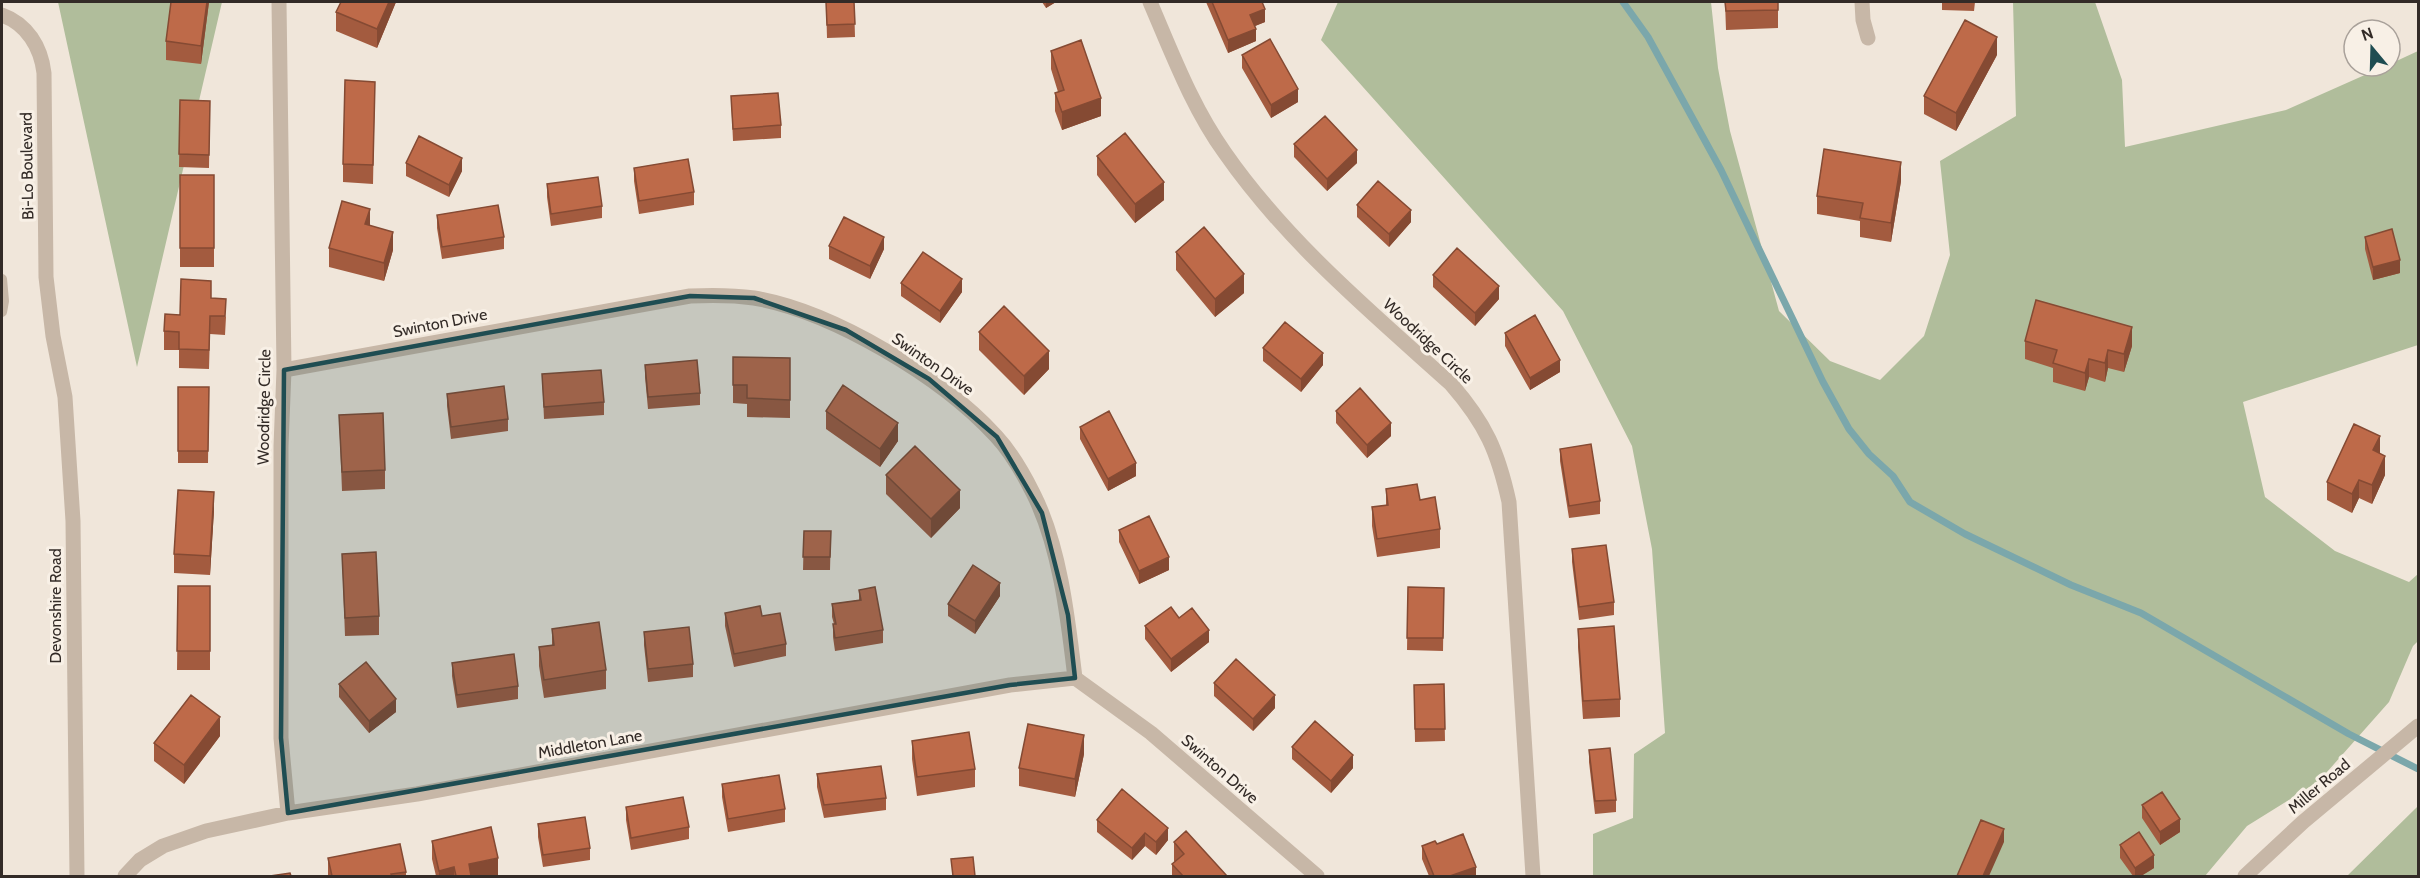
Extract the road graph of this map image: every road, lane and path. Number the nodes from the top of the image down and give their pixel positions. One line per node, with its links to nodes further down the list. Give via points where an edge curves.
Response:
1 (279, 2): 9 (street, Woodridge Circle)
2 (1150, 2): 16 (street, Woodridge Circle, via 1194,101 1257,196 1322,267 1451,384 1469,405 1494,448 1509,502)
3 (1862, 2): 5 (street)
4 (2, 15): 8 (street, Bi-Lo Boulevard, via 16,22 34,41 43,62 46,277)
5 (1868, 38)
6 (2, 279): 7 (lane)
7 (2, 312)
8 (53, 336): 13 (street, Devonshire Road, via 65,397 73,521)
9 (284, 370): 10 (street, Swinton Drive, via 690,296 754,298 816,316 877,346 929,378 982,422 1012,456 1033,492 1050,535 1068,615); 12 (street, Woodridge Circle, via 281,738)
10 (1075, 678): 12 (street, Middleton Lane, via 1010,685 417,794); 15 (street, Swinton Drive, via 1151,733)
11 (2418, 726): 17 (street, Miller Road)
12 (288, 813): 14 (street, Middleton Lane, via 184,837 140,860)
13 (77, 876)
14 (125, 876)
15 (1317, 876)
16 (1533, 876)
17 (2245, 876)

